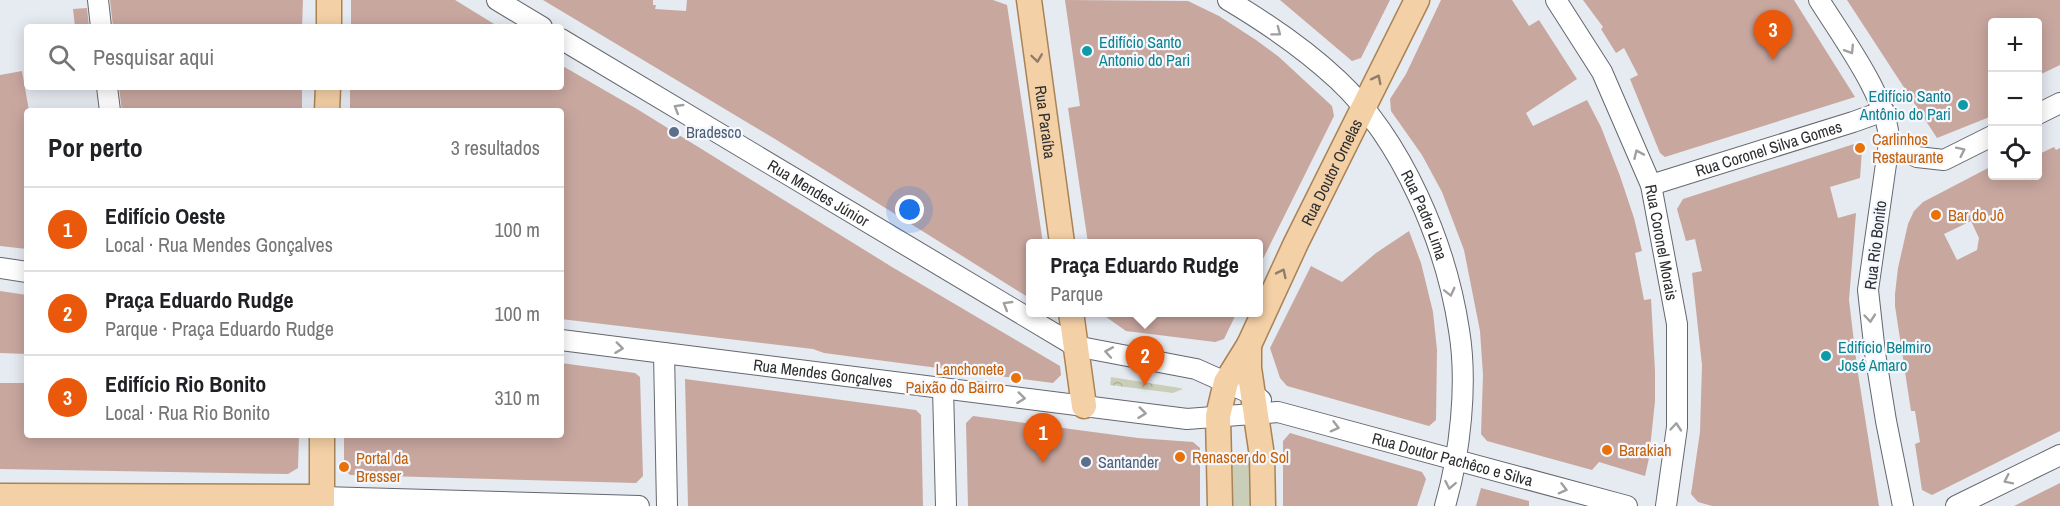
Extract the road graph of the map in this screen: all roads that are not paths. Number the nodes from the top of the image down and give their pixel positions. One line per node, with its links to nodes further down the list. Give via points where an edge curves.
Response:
1 (98, 0): 9 (street)
2 (329, 0): 10 (main road)
3 (496, 0): 11 (street)
4 (1029, 0): 24 (main road, Rua Paraíba, one-way to 24)
5 (1228, 0): 16 (street, Rua Padre Lima, one-way to 16, via 1326,69)
6 (1417, 0): 16 (main road, Rua Doutor Ornelas, one-way to 6)
7 (1556, 0): 23 (street, Rua Coronel Morais, one-way to 7, via 1602,72)
8 (1819, 0): 19 (street, Rua Rio Bonito, one-way to 19)
9 (101, 24)
10 (329, 24)
11 (537, 24)
12 (564, 41): 28 (street, Rua Mendes Júnior, one-way to 12)
13 (107, 90): 17 (street)
14 (328, 90): 18 (main road)
15 (2060, 103): 20 (street)
16 (1363, 107): 27 (main road, Rua Doutor Ornelas, one-way to 16); 43 (street, Rua Padre Lima, one-way to 43, via 1392,148 1431,222 1450,288 1460,331 1462,383)
17 (110, 108)
18 (327, 108)
19 (1884, 111): 22 (street, Rua Rio Bonito); 23 (street, Rua Coronel Silva Gomes)
20 (2042, 112)
21 (1988, 138): 22 (street, one-way to 21, via 1917,157 1944,160)
22 (1889, 143): 54 (street, Rua Rio Bonito, one-way to 54, via 1868,290 1880,387)
23 (1651, 185): 53 (street, Rua Coronel Morais, one-way to 23, via 1677,427 1677,324)
24 (1061, 239)
25 (0, 268): 26 (street)
26 (24, 272)
27 (1263, 315)
28 (1026, 316)
29 (1027, 317): 34 (street, Rua Mendes Júnior, one-way to 29)
30 (1072, 317): 34 (main road)
31 (1262, 317): 33 (main road, Rua Doutor Ornelas, one-way to 31)
32 (564, 340): 35 (street, Rua Mendes Gonçalves, one-way to 35)
33 (1249, 345): 36 (main road, Rua Doutor Ornelas); 39 (main road, Rua Doutor Ornelas, via 1249,369)
34 (1076, 346): 36 (street, Rua Mendes Júnior, one-way to 34, via 1196,369); 38 (main road)
35 (664, 353): 37 (street, Rua Mendes Gonçalves); 47 (street)
36 (1226, 382): 39 (street, Rua Mendes Júnior); 40 (main road, Rua Doutor Ornelas)
37 (944, 388): 38 (street, Rua Mendes Gonçalves, one-way to 38); 48 (street)
38 (1084, 406): 40 (street, Rua Mendes Gonçalves, one-way to 40, via 1187,419)
39 (1262, 406): 40 (street, Rua Mendes Gonçalves); 43 (street, Rua Doutor Pachêco e Silva, one-way to 43); 50 (main road, Rua Doutor Ornelas)
40 (1218, 416): 49 (main road, Rua Doutor Ornelas)
41 (322, 438): 45 (main road)
42 (2060, 455): 55 (street, one-way to 55)
43 (1455, 459): 51 (street, Rua Padre Lima, one-way to 51); 52 (street, Rua Doutor Pachêco e Silva, one-way to 52)
44 (0, 496): 45 (main road)
45 (322, 501): 46 (street)
46 (639, 506)
47 (667, 506)
48 (946, 506)
49 (1220, 506)
50 (1263, 506)
51 (1444, 506)
52 (1628, 506)
53 (1666, 506)
54 (1903, 506)
55 (1956, 506)

